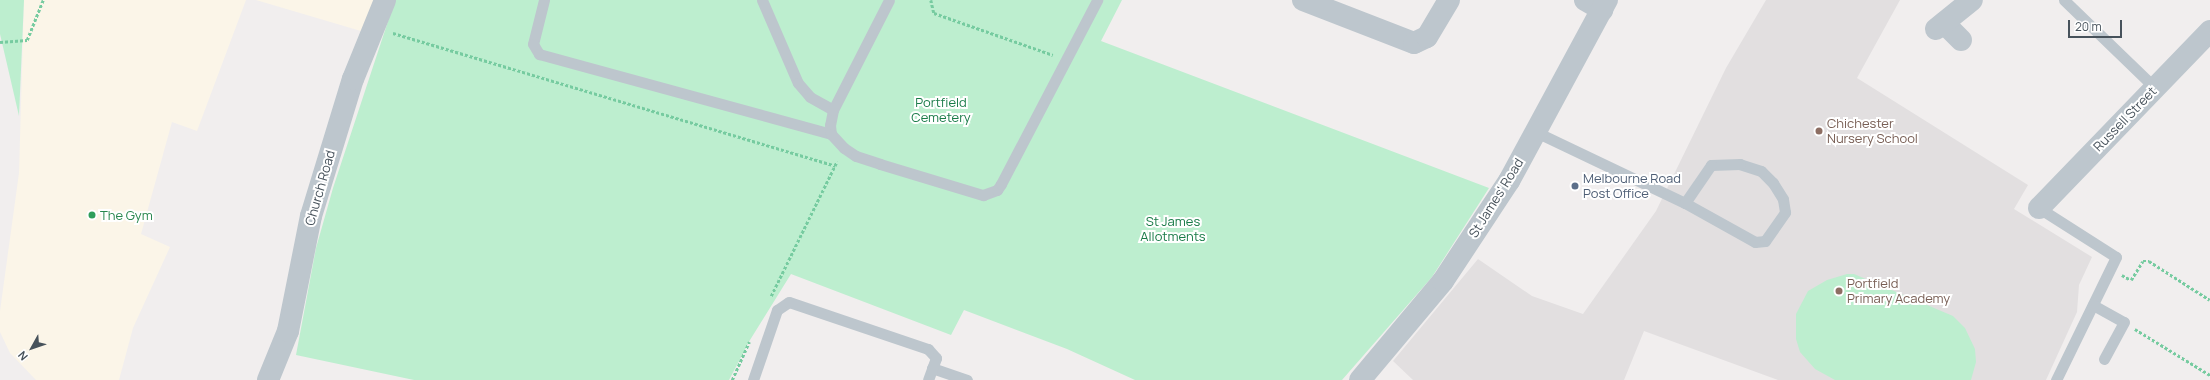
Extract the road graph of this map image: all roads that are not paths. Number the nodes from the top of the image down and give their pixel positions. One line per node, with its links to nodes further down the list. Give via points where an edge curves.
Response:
1 (385, 0): 22 (street, Church Road, via 353,79 311,216 288,331)
2 (544, 0): 16 (lane, via 533,44 539,54)
3 (762, 0): 14 (lane, via 798,83 810,97)
4 (889, 0): 14 (lane)
5 (1097, 0): 16 (lane, via 1001,184 989,194 976,194 856,156)
6 (1303, 0): 7 (street, via 1414,43 1427,37)
7 (1449, 0)
8 (1972, 0): 12 (street, via 1940,26)
9 (2064, 0): 13 (lane)
10 (1598, 3): 15 (street, St James' Road)
11 (2210, 31): 13 (street, Russell Street)
12 (1961, 40)
13 (2155, 88): 18 (street, Russell Street)
14 (833, 110): 16 (lane, via 830,121)
15 (1536, 132): 17 (lane); 26 (street, St James' Road, via 1509,181 1443,281)
16 (831, 134)
17 (1685, 203): 17 (lane, via 1711,165 1740,164 1761,171 1773,182 1783,199 1785,212 1765,241 1755,242)
18 (2040, 208): 19 (lane, via 2116,257)
19 (2093, 305): 20 (lane, via 2124,322); 27 (lane)
20 (2104, 360)
21 (932, 368): 23 (lane, via 936,358 928,349 789,302 777,310); 24 (lane); 25 (lane)
22 (268, 380)
23 (753, 380)
24 (928, 380)
25 (967, 380)
26 (1360, 380)
27 (2056, 380)

